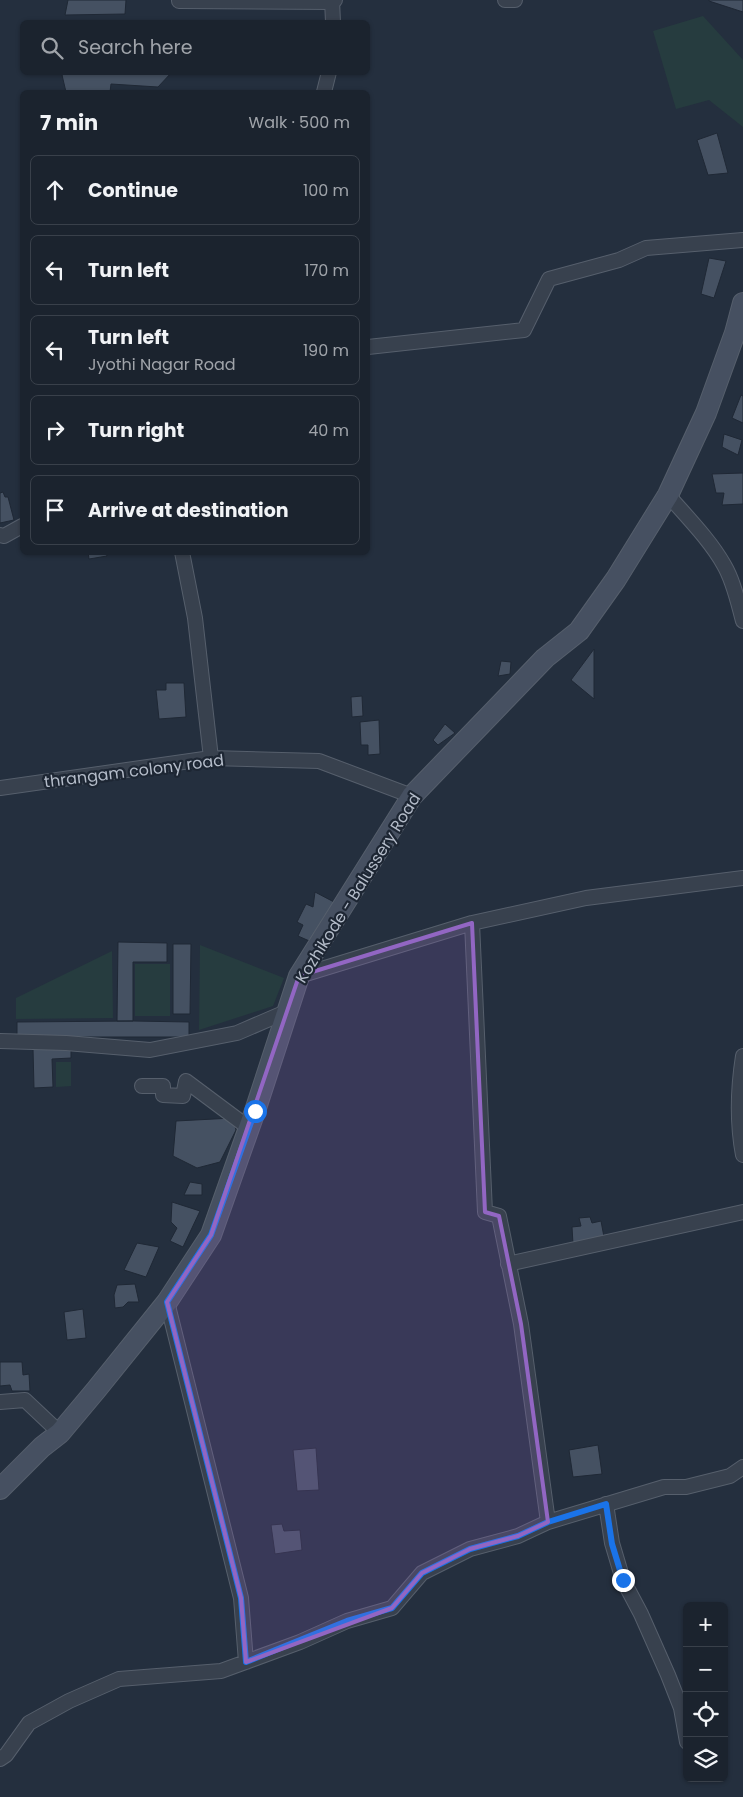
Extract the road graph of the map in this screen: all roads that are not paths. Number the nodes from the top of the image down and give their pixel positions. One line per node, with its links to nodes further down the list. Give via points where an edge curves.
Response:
1 (333, 0): 4 (street); 5 (street)
2 (505, 0): 3 (street)
3 (515, 0)
4 (179, 1)
5 (333, 20)
6 (327, 75): 7 (street)
7 (324, 90)
8 (743, 240): 10 (street, via 646,248 619,260 549,279 524,330)
9 (743, 303): 11 (main road, Kozhikode - Balussery Road, via 706,413)
10 (370, 347)
11 (668, 495): 15 (street, via 725,566); 18 (main road, Kozhikode - Balussery Road, via 579,631 545,658)
12 (20, 527): 13 (street)
13 (0, 535)
14 (183, 555): 16 (street, via 195,618)
15 (743, 622)
16 (211, 758): 17 (street, thrangam colony road); 18 (street, thrangam colony road, via 319,761)
17 (0, 788)
18 (412, 796): 21 (main road, Kozhikode - Balussery Road)
19 (743, 878): 20 (street, via 586,898)
20 (472, 923): 21 (street); 30 (street, via 485,1212 499,1216)
21 (299, 976): 22 (main road, Kozhikode - Balussery Road)
22 (288, 1012): 23 (street, via 236,1033 150,1050); 27 (main road, Kozhikode - Balussery Road)
23 (0, 1041)
24 (743, 1056): 25 (street)
25 (741, 1082): 28 (street)
26 (142, 1086): 27 (street, via 163,1086 163,1095 183,1096 186,1081)
27 (249, 1128): 31 (main road, Kozhikode - Balussery Road, via 211,1235)
28 (743, 1155)
29 (743, 1212): 30 (street)
30 (508, 1264): 37 (street, via 520,1324)
31 (167, 1302): 33 (main road, Kozhikode - Balussery Road); 38 (street, via 241,1598)
32 (0, 1402): 33 (street, via 25,1400)
33 (60, 1433): 35 (main road, Kozhikode - Balussery Road)
34 (743, 1467): 36 (street, via 730,1476 686,1487 664,1487)
35 (0, 1489)
36 (606, 1504): 37 (street); 39 (street, via 612,1544 623,1580 668,1675 681,1708)
37 (548, 1522): 38 (street, via 518,1536 470,1549 422,1573 392,1608 347,1621)
38 (246, 1662): 40 (street, via 221,1671 119,1679 69,1701 29,1724)
39 (686, 1737)
40 (0, 1759)

